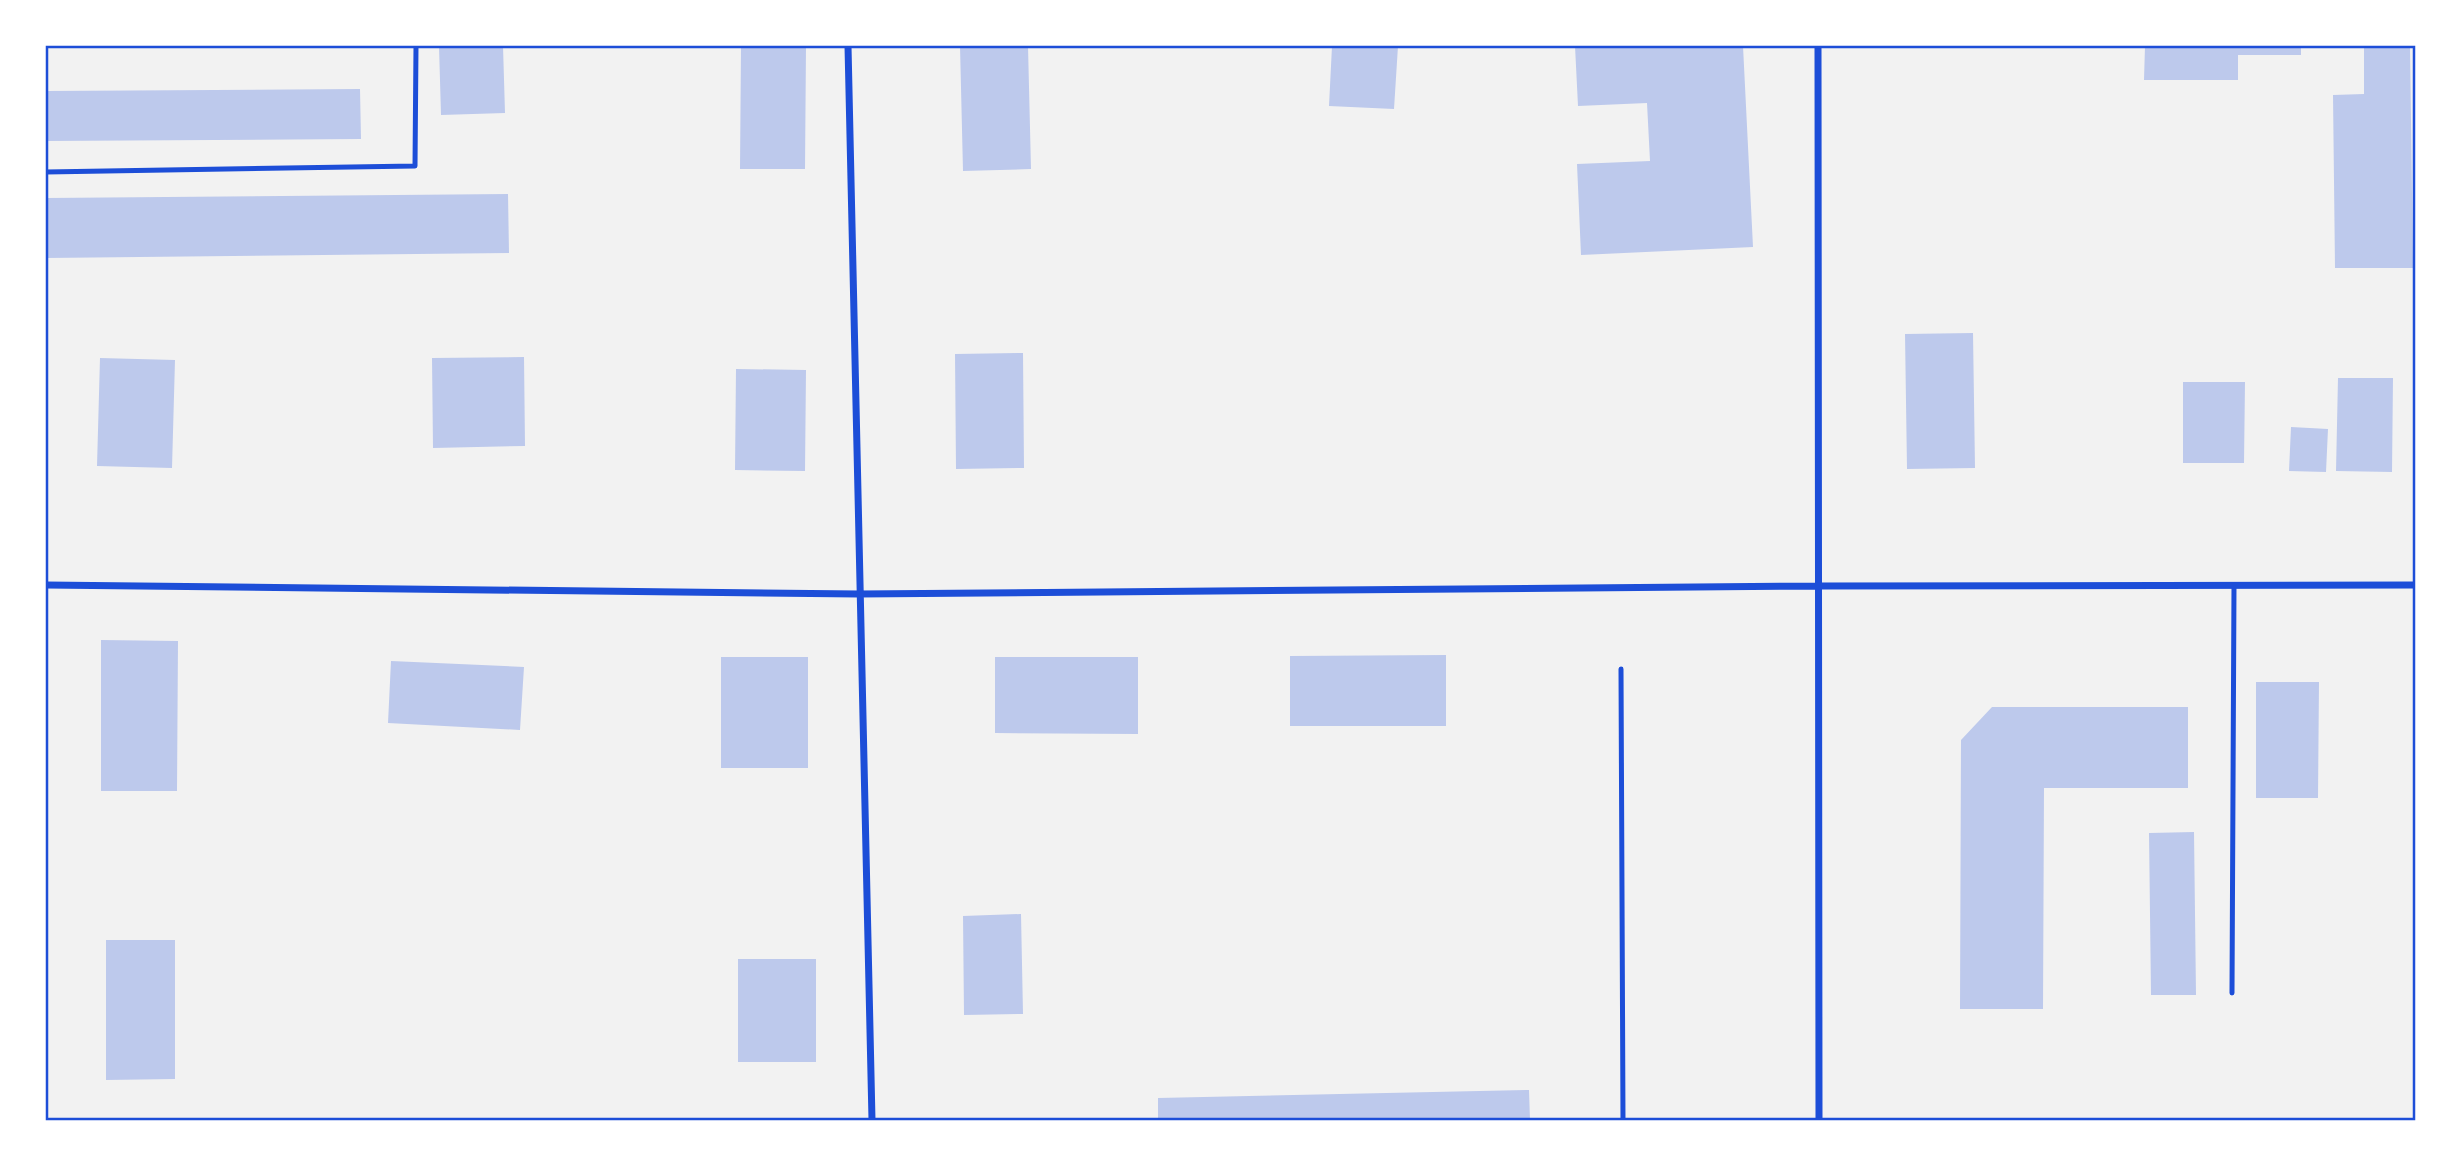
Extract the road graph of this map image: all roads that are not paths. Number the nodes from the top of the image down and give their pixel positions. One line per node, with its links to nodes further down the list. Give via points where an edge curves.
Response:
1 (416, 46): 4 (lane, via 415,166)
2 (848, 46): 9 (street)
3 (1818, 46): 8 (street)
4 (46, 172)
5 (46, 585): 9 (street)
6 (2235, 585): 7 (street); 8 (street); 11 (lane)
7 (2416, 585)
8 (1818, 586): 9 (street); 14 (street)
9 (859, 594): 12 (street)
10 (1621, 669): 13 (lane)
11 (2232, 993)
12 (872, 1121)
13 (1623, 1121)
14 (1819, 1121)

